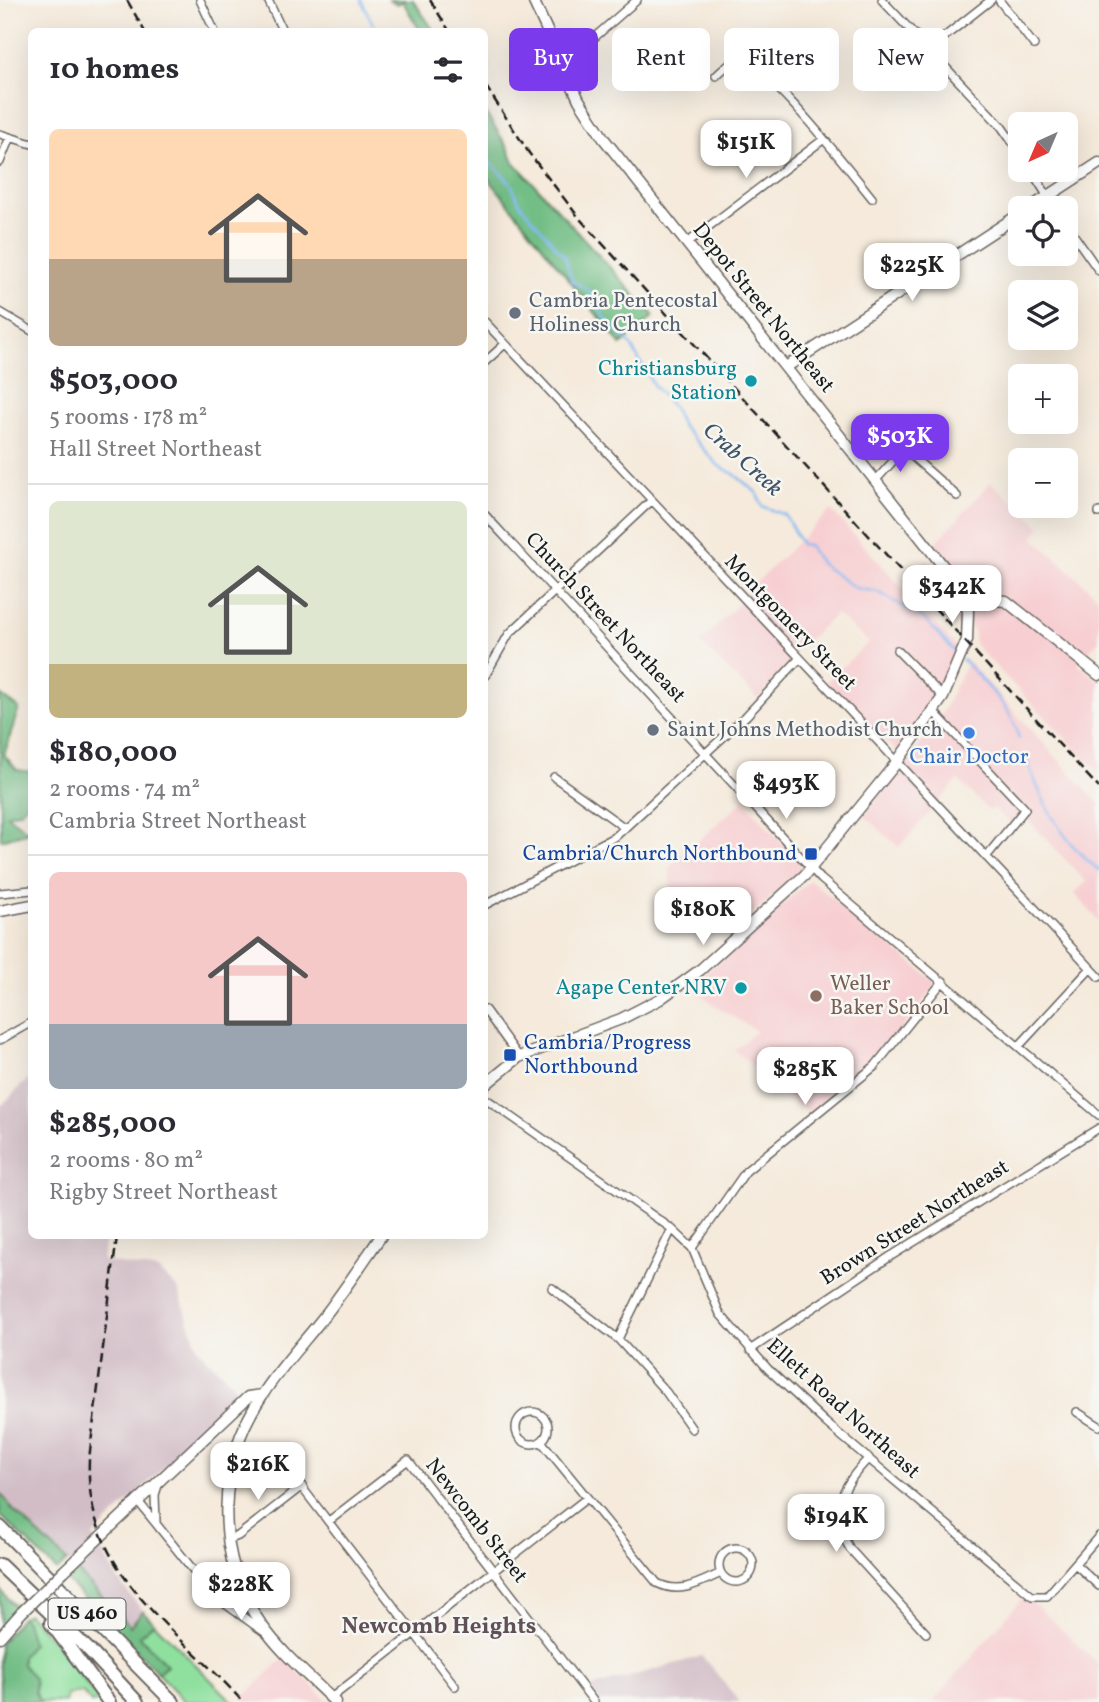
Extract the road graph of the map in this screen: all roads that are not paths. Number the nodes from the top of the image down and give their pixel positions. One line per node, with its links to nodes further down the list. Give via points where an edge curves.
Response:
1 (200, 0): 8 (street)
2 (268, 0): 9 (street)
3 (533, 0): 10 (main road, Depot Street Northeast)
4 (637, 0): 13 (street)
5 (882, 0): 11 (street)
6 (991, 0): 12 (street)
7 (999, 0): 14 (street)
8 (213, 28)
9 (281, 28)
10 (546, 28)
11 (909, 28)
12 (948, 33)
13 (598, 35)
14 (1034, 45)
15 (948, 69): 19 (street)
16 (716, 76): 21 (street, via 727,65 741,61 757,68)
17 (575, 91): 29 (main road, Depot Street Northeast, via 604,139)
18 (0, 134): 20 (street)
19 (1008, 136)
20 (10, 137): 22 (street); 23 (street)
21 (824, 139): 26 (street); 29 (street)
22 (28, 144)
23 (0, 162)
24 (1099, 163): 25 (main road)
25 (1050, 196)
26 (872, 198)
27 (1008, 222): 36 (main road)
28 (1078, 241): 30 (street)
29 (687, 243): 36 (main road, Depot Street Northeast)
30 (1099, 271)
31 (0, 312): 33 (street)
32 (488, 325): 34 (street, Montgomery Street)
33 (28, 329)
34 (505, 344): 35 (street); 39 (street, Montgomery Street)
35 (488, 359)
36 (786, 367): 37 (main road, Depot Street Northeast)
37 (876, 480): 38 (street, via 904,449); 42 (main road, Depot Street Northeast)
38 (957, 496)
39 (650, 502): 41 (street); 44 (street, Montgomery Street)
40 (488, 518): 41 (street, Church Street Northeast)
41 (555, 591): 45 (street, via 509,634); 49 (street, Church Street Northeast)
42 (965, 598): 46 (main road, via 1006,601); 47 (main road, via 967,640)
43 (897, 650): 47 (street)
44 (799, 659): 49 (street); 50 (street, Montgomery Street)
45 (488, 671)
46 (1099, 675)
47 (943, 696): 48 (main road)
48 (934, 712): 50 (main road); 53 (street, via 1025,809)
49 (707, 752): 52 (street); 54 (street, Church Street Northeast)
50 (897, 762): 53 (street, Montgomery Street); 54 (main road)
51 (554, 777): 52 (street)
52 (625, 828): 57 (street)
53 (986, 857): 60 (street, Montgomery Street)
54 (811, 869): 62 (street, Church Street Northeast); 67 (main road, via 711,960 660,999 621,1019)
55 (28, 890): 56 (street)
56 (0, 893)
57 (488, 903)
58 (28, 906): 59 (main road)
59 (0, 911)
60 (1091, 968): 61 (street, Montgomery Street); 66 (street)
61 (1099, 977)
62 (943, 981): 66 (street, Church Street Northeast); 74 (street, via 875,1066 746,1171)
63 (488, 1014): 67 (street)
64 (28, 1024): 65 (street)
65 (0, 1040)
66 (1019, 1046): 70 (street, Church Street Northeast)
67 (519, 1057): 68 (main road)
68 (488, 1083)
69 (488, 1100): 72 (street, Ellett Road Northeast)
70 (1099, 1115)
71 (1099, 1128): 77 (street, Brown Street Northeast, via 891,1256)
72 (672, 1229): 74 (street, Ellett Road Northeast); 76 (street)
73 (379, 1239): 78 (main road)
74 (692, 1248): 77 (street, Ellett Road Northeast, via 720,1314)
75 (552, 1288): 76 (street)
76 (618, 1339): 81 (street, via 666,1391)
77 (750, 1350): 83 (street, Ellett Road Northeast)
78 (262, 1395): 85 (main road, via 248,1397); 93 (main road, via 242,1433 229,1474)
79 (1077, 1412): 80 (street)
80 (1099, 1426)
81 (692, 1429)
82 (541, 1441): 82 (street, via 548,1429 543,1416 532,1412 520,1416 517,1435 528,1444); 87 (street)
83 (869, 1458): 94 (street, Ellett Road Northeast, via 1032,1597 1046,1596); 101 (street, via 842,1492 838,1507 842,1536)
84 (287, 1468): 86 (street)
85 (160, 1478): 88 (main road); 90 (street, via 155,1494)
86 (302, 1486): 89 (street); 93 (street)
87 (587, 1498): 96 (street); 97 (street, via 657,1583 682,1589)
88 (137, 1500): 90 (street); 103 (main road, bridge)
89 (329, 1521): 96 (street, Newcomb Street, via 408,1460); 100 (street)
90 (157, 1526): 102 (street, via 214,1595)
91 (0, 1527): 108 (highway, US 460)
92 (1099, 1536): 94 (street, Ellett Road Northeast)
93 (228, 1540): 102 (main road, via 240,1587)
94 (1075, 1564): 99 (street)
95 (0, 1565): 98 (highway, US 460)
96 (493, 1571): 100 (street); 109 (street, Newcomb Street)
97 (722, 1573): 97 (street, via 731,1581 743,1580 752,1571 750,1555 744,1549 727,1550 720,1560)
98 (12, 1577): 106 (highway, via 57,1629); 107 (highway, US 460)
99 (1099, 1587)
100 (413, 1631): 104 (street); 105 (street)
101 (926, 1633)
102 (270, 1636): 105 (main road)
103 (0, 1637)
104 (455, 1686)
105 (333, 1700)
106 (109, 1702)
107 (137, 1702)
108 (173, 1702)
109 (594, 1702)

